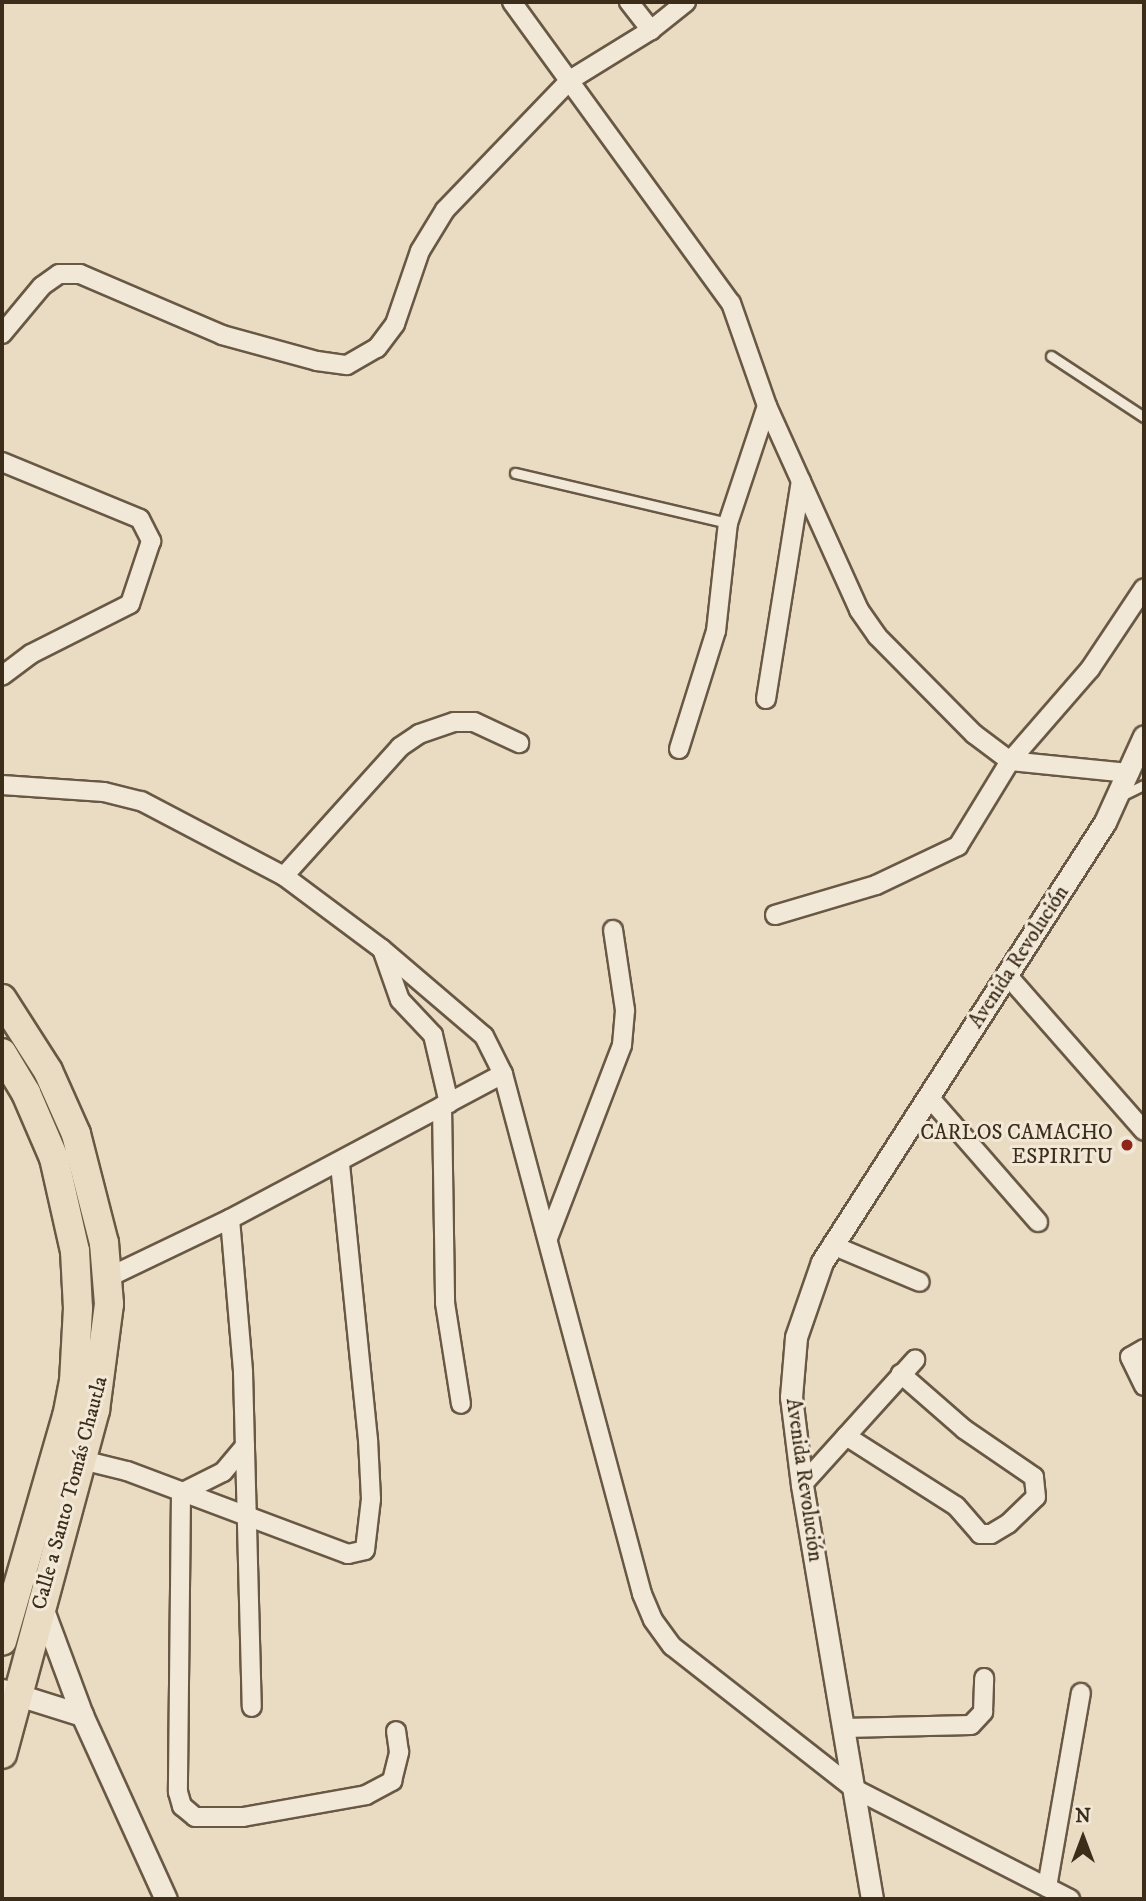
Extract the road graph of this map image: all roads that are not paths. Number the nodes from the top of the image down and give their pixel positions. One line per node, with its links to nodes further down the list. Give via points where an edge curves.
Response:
1 (512, 2): 5 (street)
2 (629, 2): 4 (street)
3 (686, 2): 4 (street)
4 (651, 30): 5 (street)
5 (570, 80): 6 (street, via 444,210 420,251 395,324 377,348 347,365 222,335 80,274 60,274 41,286); 8 (street, via 731,303)
6 (2, 334)
7 (1051, 356): 9 (lane)
8 (767, 406): 12 (street); 13 (street)
9 (1144, 417)
10 (2, 463): 15 (street, via 140,519 151,541 130,604 31,654)
11 (515, 473): 13 (lane)
12 (801, 481): 16 (street); 20 (street, via 859,610 877,636 982,741)
13 (728, 523): 19 (street, via 716,631)
14 (1144, 588): 20 (street, via 1090,669)
15 (2, 676)
16 (766, 699)
17 (1144, 736): 21 (street, Avenida Revolución)
18 (519, 743): 23 (street, via 474,722 454,722 419,734 400,747)
19 (679, 749)
20 (1010, 761): 21 (street); 24 (street, via 957,846 944,855 876,885)
21 (1137, 779): 27 (street, Avenida Revolución, via 1120,797)
22 (2, 785): 23 (street, via 104,792 141,801)
23 (285, 876): 26 (street)
24 (775, 915)
25 (613, 930): 37 (street, via 625,1010 622,1045)
26 (382, 949): 30 (street, via 484,1036); 32 (street, via 400,1000 437,1043)
27 (1008, 975): 31 (street, Avenida Revolución); 33 (street)
28 (2, 999): 39 (main road, Calle a Santo Tomás Chautla, via 48,1071 76,1134 99,1215)
29 (2, 1053): 52 (main road, Calle a Santo Tomás Chautla, via 26,1093 54,1158 75,1251 78,1308 67,1416)
30 (503, 1074): 32 (street); 37 (street)
31 (929, 1097): 36 (street); 38 (street, Avenida Revolución)
32 (445, 1104): 34 (street); 45 (street, via 445,1303)
33 (1144, 1131)
34 (340, 1162): 35 (street); 51 (street, via 368,1440 369,1543 365,1550 348,1554)
35 (230, 1219): 39 (street); 47 (street, via 239,1285)
36 (1038, 1222)
37 (548, 1238): 63 (street, via 642,1594 653,1620 672,1646)
38 (832, 1245): 40 (street); 49 (street, Avenida Revolución, via 810,1287 796,1337 791,1397)
39 (109, 1277): 48 (main road, Calle a Santo Tomás Chautla, via 103,1368)
40 (920, 1282)
41 (1144, 1349): 44 (street, via 1130,1357)
42 (915, 1360): 43 (street)
43 (901, 1374): 46 (street); 46 (street, via 964,1429 1034,1477 1035,1497 1009,1523 991,1534 980,1534 956,1506)
44 (1144, 1386)
45 (461, 1404)
46 (846, 1436): 49 (street)
47 (245, 1446): 50 (street, via 223,1472); 51 (street)
48 (82, 1460): 50 (street, via 127,1471); 53 (main road, Calle a Santo Tomás Chautla)
49 (802, 1485): 60 (street, Avenida Revolución)
50 (180, 1493): 51 (street); 61 (street, via 178,1792 185,1810 195,1817 243,1817 384,1789 397,1768)
51 (247, 1514): 58 (street)
52 (21, 1571): 53 (street); 54 (main road, Calle a Santo Tomás Chautla)
53 (41, 1604): 56 (main road, Calle a Santo Tomás Chautla); 59 (street)
54 (2, 1641)
55 (985, 1678): 60 (street, via 984,1712 971,1725)
56 (9, 1692): 59 (street); 62 (main road, Calle a Santo Tomás Chautla)
57 (1081, 1693): 64 (street)
58 (252, 1707)
59 (82, 1716): 65 (street)
60 (844, 1728): 63 (street, Avenida Revolución)
61 (396, 1731)
62 (2, 1754)
63 (853, 1788): 64 (street); 66 (street, Avenida Revolución)
64 (1047, 1887): 67 (street)
65 (166, 1899)
66 (872, 1899)
67 (1070, 1899)

